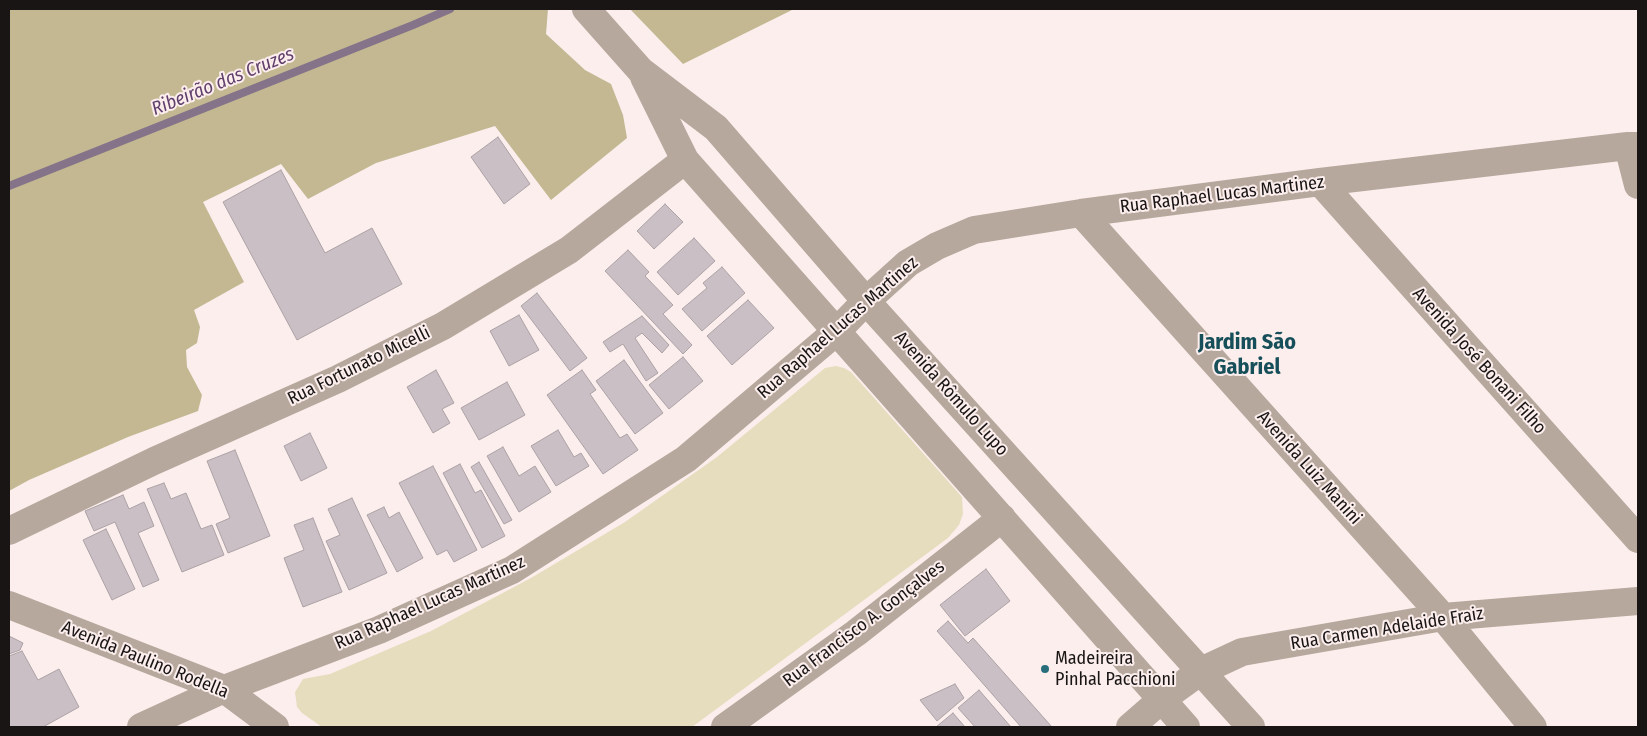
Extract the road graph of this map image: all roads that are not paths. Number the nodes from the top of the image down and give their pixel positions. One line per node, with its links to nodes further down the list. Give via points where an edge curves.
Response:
1 (586, 9): 2 (street, Avenida Rômulo Lupo)
2 (642, 71): 4 (street, Avenida Rômulo Lupo); 8 (street, Avenida Rômulo Lupo, via 716,128)
3 (1633, 146): 5 (street, Rua Raphael Lucas Martinez); 6 (street)
4 (685, 160): 9 (street, Avenida Rômulo Lupo); 11 (street, Rua Fortunato Micelli, via 569,250 443,326 338,379 154,461)
5 (1320, 182): 7 (street, Rua Raphael Lucas Martinez); 12 (street, Avenida José Bonani Filho)
6 (1638, 185)
7 (1081, 213): 8 (street, Rua Raphael Lucas Martinez, via 974,230 908,263); 15 (street, Avenida Luiz Manini)
8 (866, 301): 9 (street, Rua Raphael Lucas Martinez); 16 (street, Avenida Rômulo Lupo)
9 (836, 332): 10 (street, Avenida Rômulo Lupo); 17 (street, Rua Raphael Lucas Martinez, via 686,459 512,570 379,630)
10 (1002, 518): 18 (street, Avenida Rômulo Lupo); 21 (street, Rua Francisco A. Gonçalves, via 856,633)
11 (9, 531)
12 (1638, 539)
13 (1638, 601): 15 (street, Rua Carmen Adelaide Fraiz)
14 (9, 605): 17 (street, Avenida Paulino Rodella)
15 (1443, 617): 16 (street, Rua Carmen Adelaide Fraiz, via 1242,652); 25 (street, Avenida Luiz Manini)
16 (1201, 671): 18 (street, Rua Carmen Adelaide Fraiz); 24 (street, Avenida Rômulo Lupo)
17 (224, 689): 19 (street, Rua Raphael Lucas Martinez); 20 (street, Avenida Paulino Rodella)
18 (1161, 700): 22 (street, Rua Carmen Adelaide Fraiz); 23 (street, Avenida Rômulo Lupo)
19 (141, 727)
20 (275, 727)
21 (725, 727)
22 (1130, 727)
23 (1186, 727)
24 (1251, 727)
25 (1533, 727)

